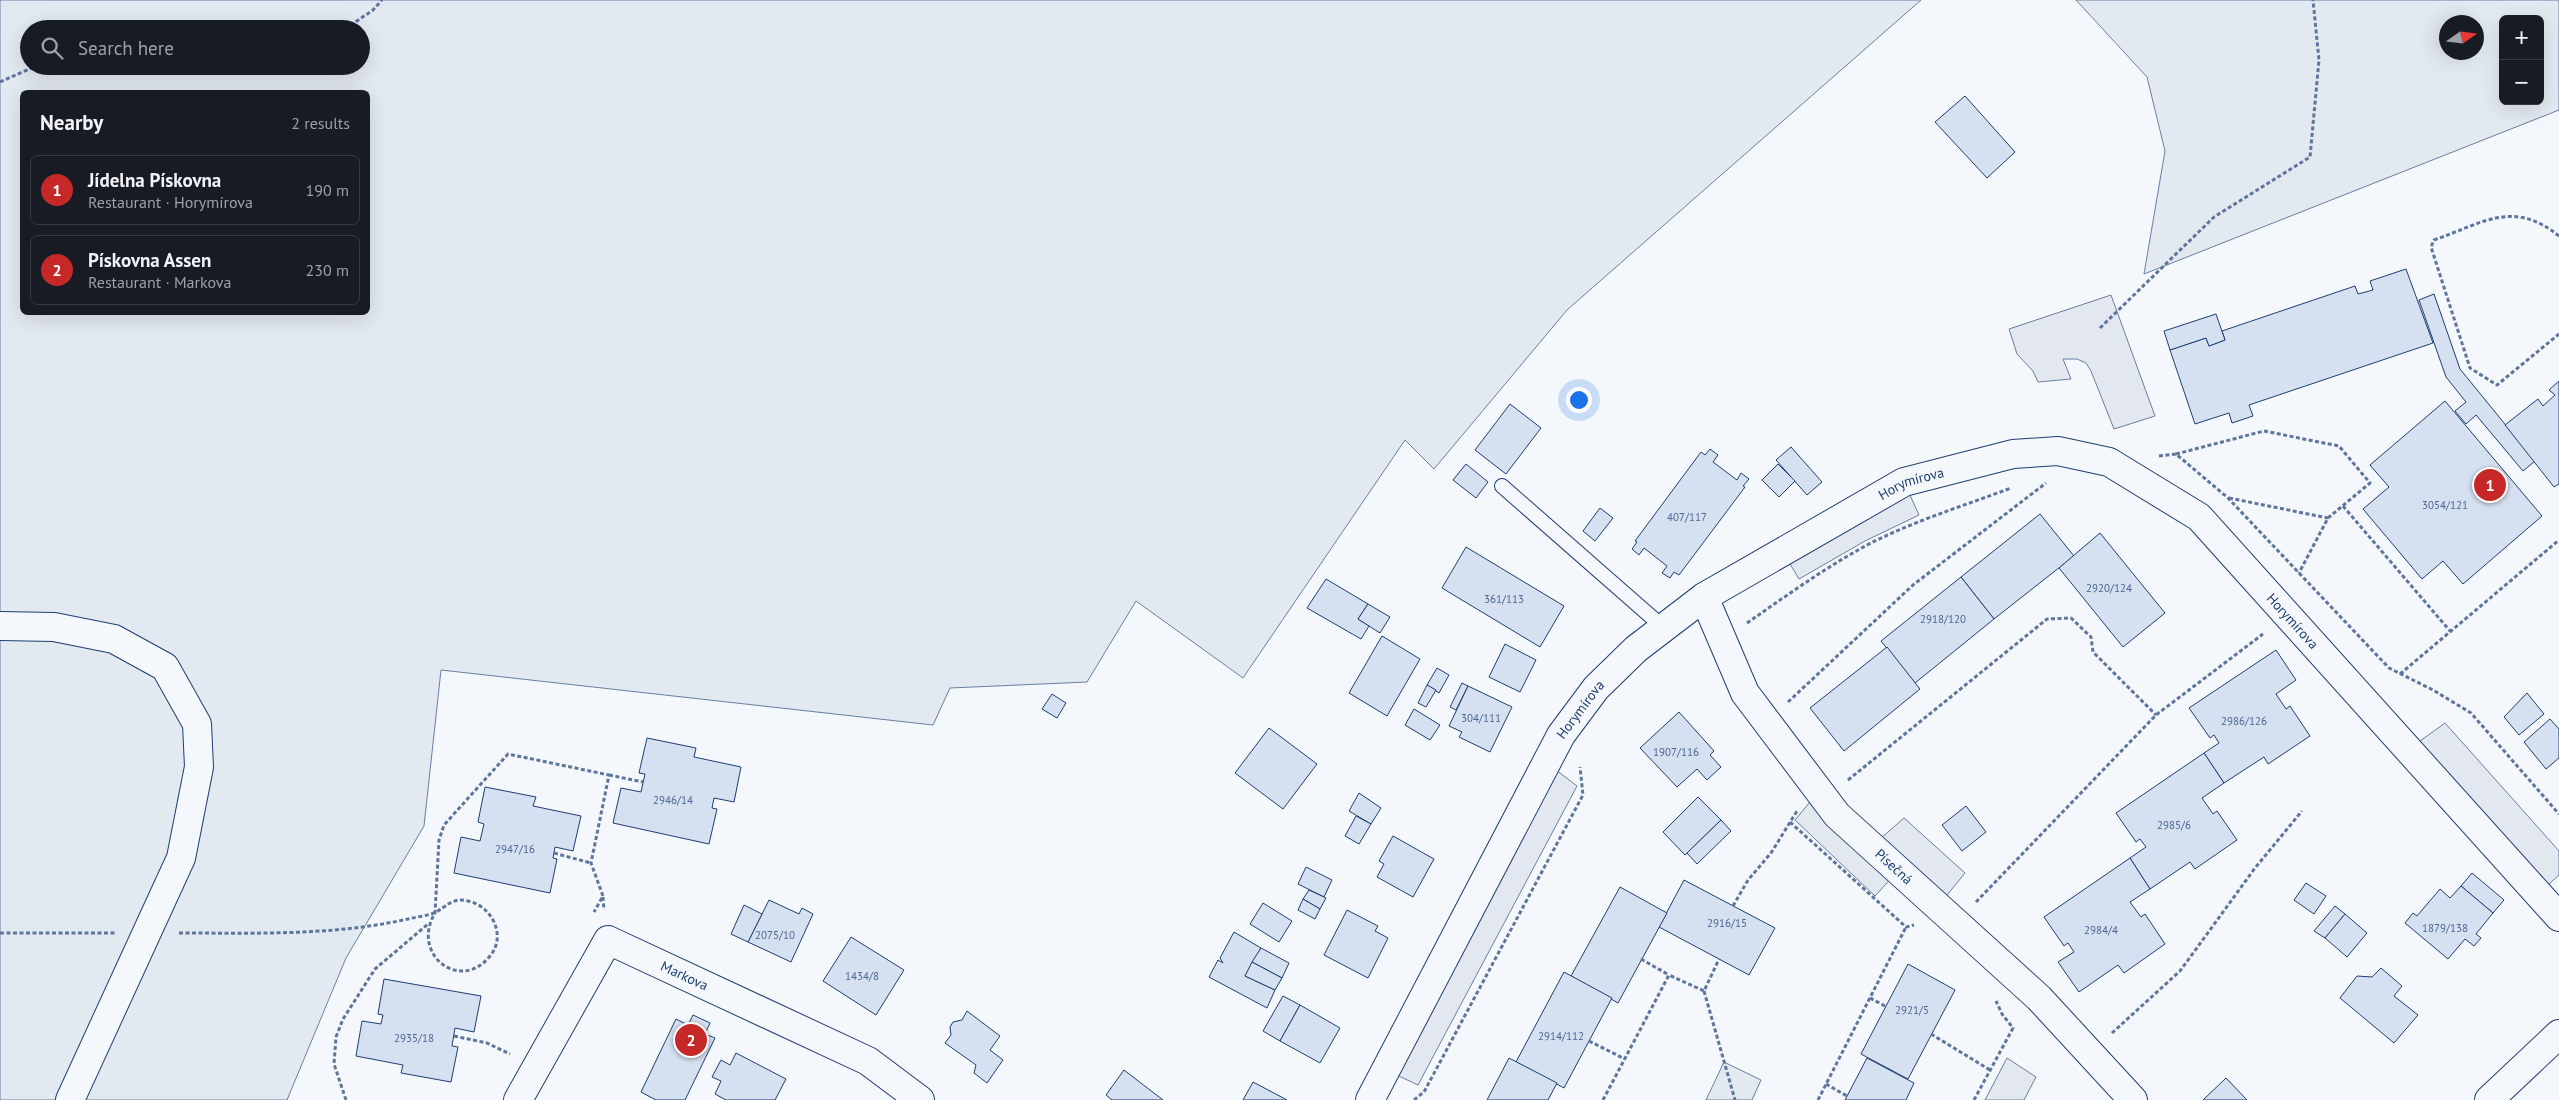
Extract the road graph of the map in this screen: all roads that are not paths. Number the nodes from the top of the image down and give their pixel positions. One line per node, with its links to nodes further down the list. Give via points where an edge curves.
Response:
1 (1502, 486): 4 (lane)
2 (1704, 597): 4 (street, Horymírova); 5 (street, Horymírova, via 1904,482 2013,454 2058,451 2109,462 2200,517); 11 (street, Písečná, via 1745,693 1837,814 2039,998)
3 (0, 626): 7 (street, via 54,627 114,639 165,667 197,724 199,767 181,858)
4 (1664, 628): 10 (street, Horymírova, via 1636,649 1596,688 1561,735)
5 (2559, 917)
6 (2559, 1034): 12 (street)
7 (70, 1100)
8 (518, 1100): 9 (street, Markova, via 608,940 868,1061)
9 (920, 1100)
10 (1370, 1100)
11 (2133, 1100)
12 (2489, 1100)

